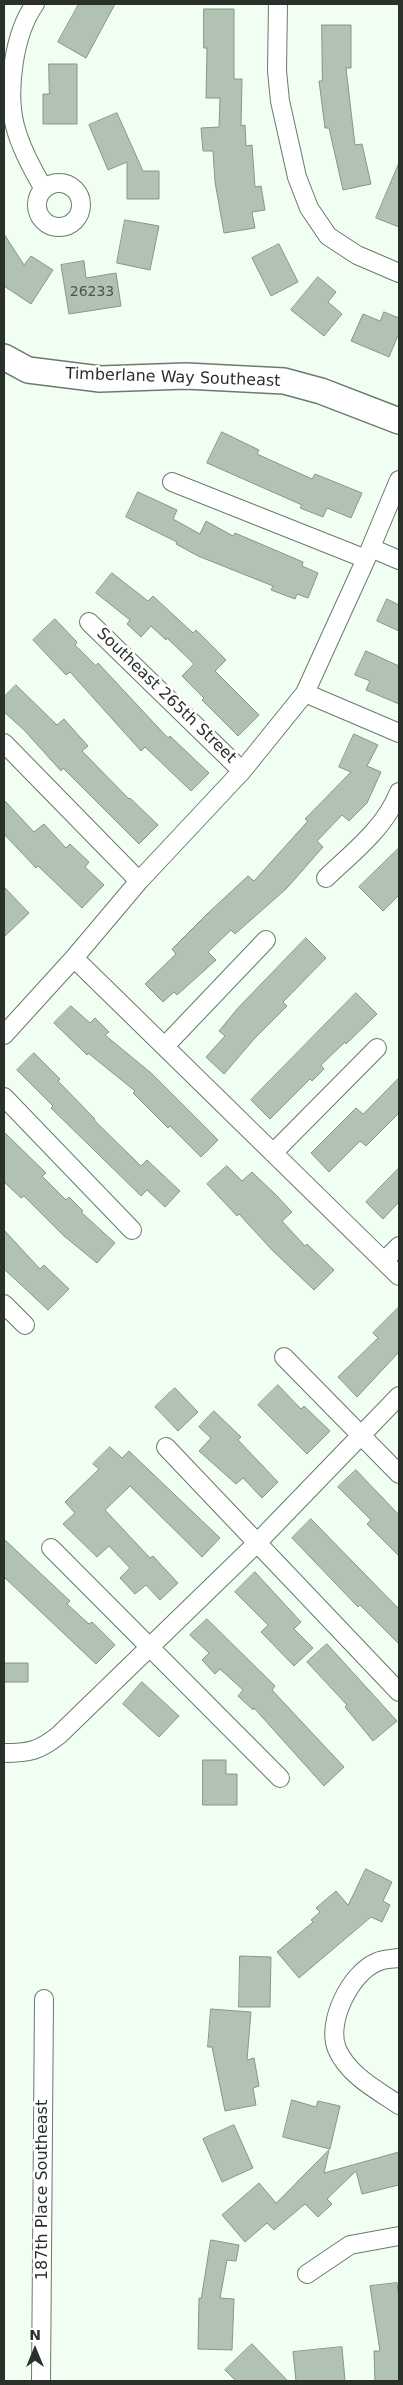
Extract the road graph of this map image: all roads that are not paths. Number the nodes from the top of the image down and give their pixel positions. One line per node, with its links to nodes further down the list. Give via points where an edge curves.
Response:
1 (35, 4): 3 (street, via 20,32)
2 (278, 4): 5 (street, via 277,71 286,132 297,177 309,208 328,236 357,256)
3 (8, 79): 4 (street, via 15,125 28,162)
4 (44, 188)
5 (399, 273)
6 (4, 356): 7 (street, Timberlane Way Southeast, via 28,370 100,379 186,376 284,381 321,391)
7 (399, 421)
8 (399, 480): 10 (street)
9 (172, 482): 10 (street)
10 (368, 554): 11 (street); 13 (street)
11 (399, 560)
12 (89, 622): 16 (street, Southeast 265th Street)
13 (305, 693): 14 (street); 16 (street)
14 (399, 733)
15 (4, 743): 19 (street)
16 (242, 770): 19 (street)
17 (399, 792): 18 (street, via 394,806 377,829)
18 (326, 878)
19 (139, 881): 21 (street)
20 (266, 940): 23 (street)
21 (74, 958): 22 (street); 23 (street)
22 (4, 1035)
23 (165, 1046): 26 (street)
24 (377, 1048): 26 (street)
25 (4, 1097): 27 (street)
26 (273, 1153): 29 (street)
27 (132, 1230)
28 (399, 1246): 29 (street)
29 (384, 1261): 30 (street)
30 (399, 1276)
31 (4, 1304): 32 (street)
32 (25, 1325)
33 (284, 1357): 35 (street)
34 (399, 1396): 35 (street)
35 (361, 1435): 37 (street); 38 (street)
36 (166, 1447): 38 (street)
37 (399, 1474)
38 (256, 1544): 40 (street); 41 (street)
39 (51, 1548): 40 (street)
40 (149, 1647): 42 (street, via 47,1745 29,1752); 43 (street)
41 (399, 1692)
42 (4, 1753)
43 (280, 1778)
44 (399, 1958): 46 (street, via 376,1962 356,1978 338,2013 333,2034 347,2064 370,2086)
45 (44, 1999): 49 (street, 187th Place Southeast)
46 (399, 2105)
47 (399, 2236): 48 (street, via 350,2245)
48 (307, 2274)
49 (41, 2381)

